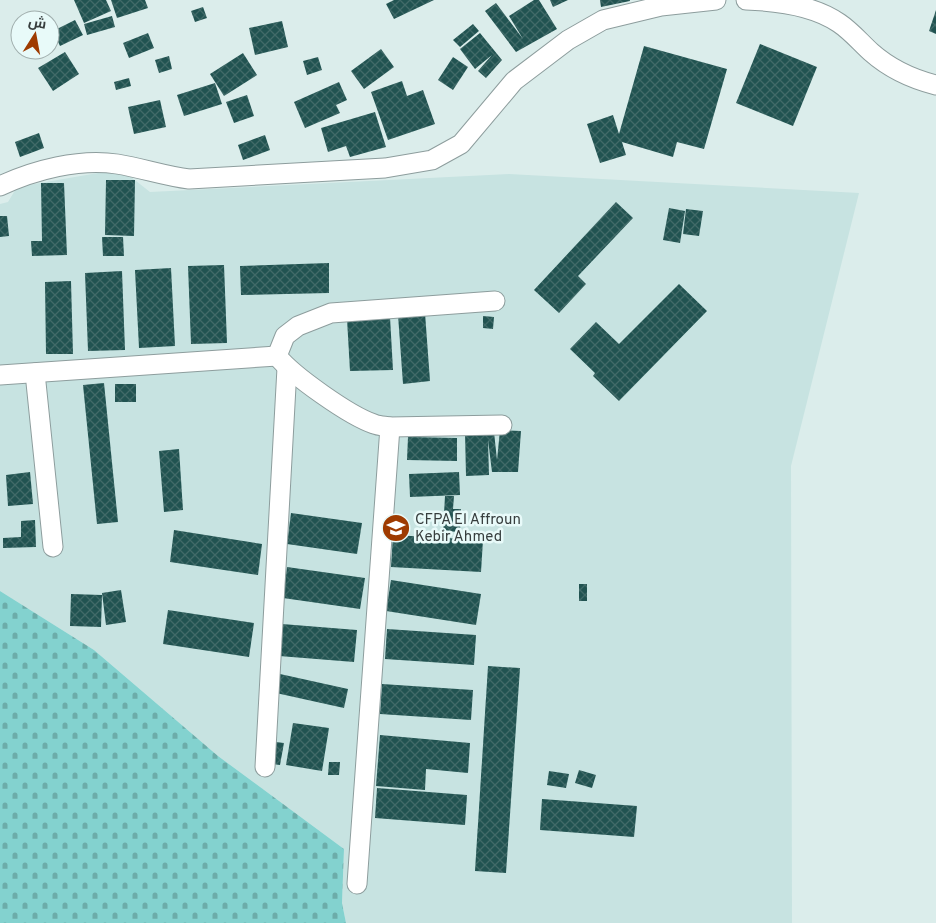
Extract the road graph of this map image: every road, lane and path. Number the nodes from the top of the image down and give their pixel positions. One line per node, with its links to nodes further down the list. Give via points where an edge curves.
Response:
1 (716, 0): 4 (street, via 661,6 604,20 514,81 461,144 432,160 384,168 189,179 116,164 85,163 56,168)
2 (746, 0): 3 (street, via 772,1 813,10 838,22 887,64)
3 (936, 85)
4 (0, 186)
5 (495, 301): 6 (street, via 331,313 298,326 285,336)
6 (282, 362): 7 (street); 10 (street, via 346,409 374,424); 12 (street)
7 (35, 373): 8 (street); 11 (street)
8 (0, 375)
9 (502, 425): 10 (street)
10 (390, 427): 13 (street)
11 (53, 547)
12 (265, 767)
13 (357, 884)

